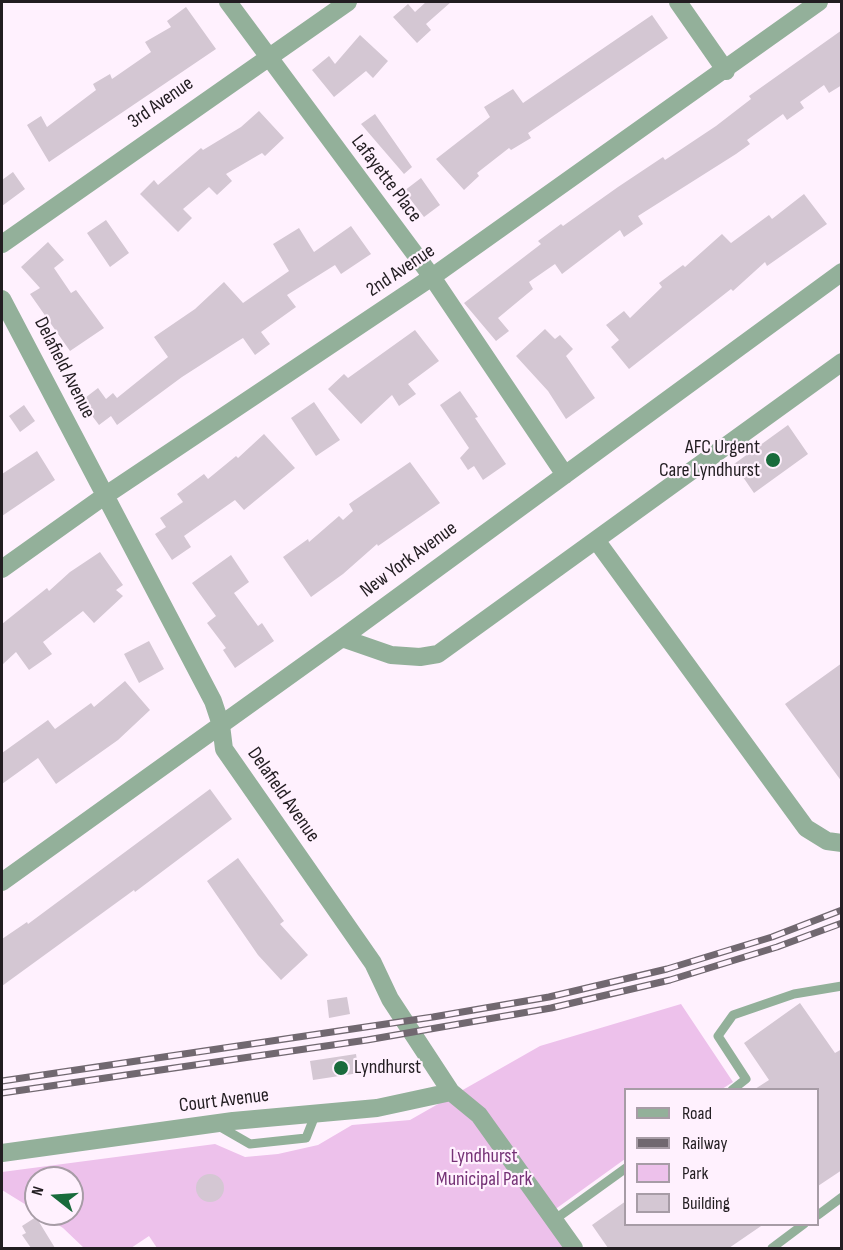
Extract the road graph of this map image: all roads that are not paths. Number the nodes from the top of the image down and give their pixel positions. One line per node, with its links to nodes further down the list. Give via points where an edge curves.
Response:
1 (228, 2): 5 (street, Lafayette Place)
2 (348, 2): 5 (street, 3rd Avenue)
3 (678, 2): 6 (street)
4 (819, 2): 6 (street, 2nd Avenue)
5 (267, 57): 7 (street, 3rd Avenue); 9 (street, Lafayette Place)
6 (726, 71): 9 (street, 2nd Avenue)
7 (2, 244)
8 (842, 272): 12 (street, New York Avenue)
9 (432, 277): 12 (street, Lafayette Place); 13 (street, 2nd Avenue)
10 (2, 299): 13 (street, Delafield Avenue)
11 (842, 362): 14 (street)
12 (565, 475): 16 (street, New York Avenue)
13 (103, 496): 15 (street, 2nd Avenue); 17 (street, Delafield Avenue, via 213,701)
14 (596, 540): 16 (street, via 438,654 391,655); 18 (street, via 806,828 827,841)
15 (2, 569)
16 (342, 638): 17 (street, New York Avenue)
17 (221, 725): 19 (street, New York Avenue); 22 (street, Delafield Avenue, via 224,749 373,963 390,999)
18 (842, 843)
19 (2, 882)
20 (842, 986): 21 (lane, via 794,994 732,1015 718,1036 746,1079)
21 (733, 1088)
22 (451, 1092): 23 (street, Court Avenue, via 376,1108 214,1124); 27 (street, Delafield Avenue, via 479,1115)
23 (2, 1154)
24 (624, 1168): 27 (lane)
25 (842, 1197): 26 (lane)
26 (819, 1214)
27 (554, 1220): 29 (street, Delafield Avenue)
28 (801, 1226): 30 (lane)
29 (573, 1248)
30 (772, 1248)

